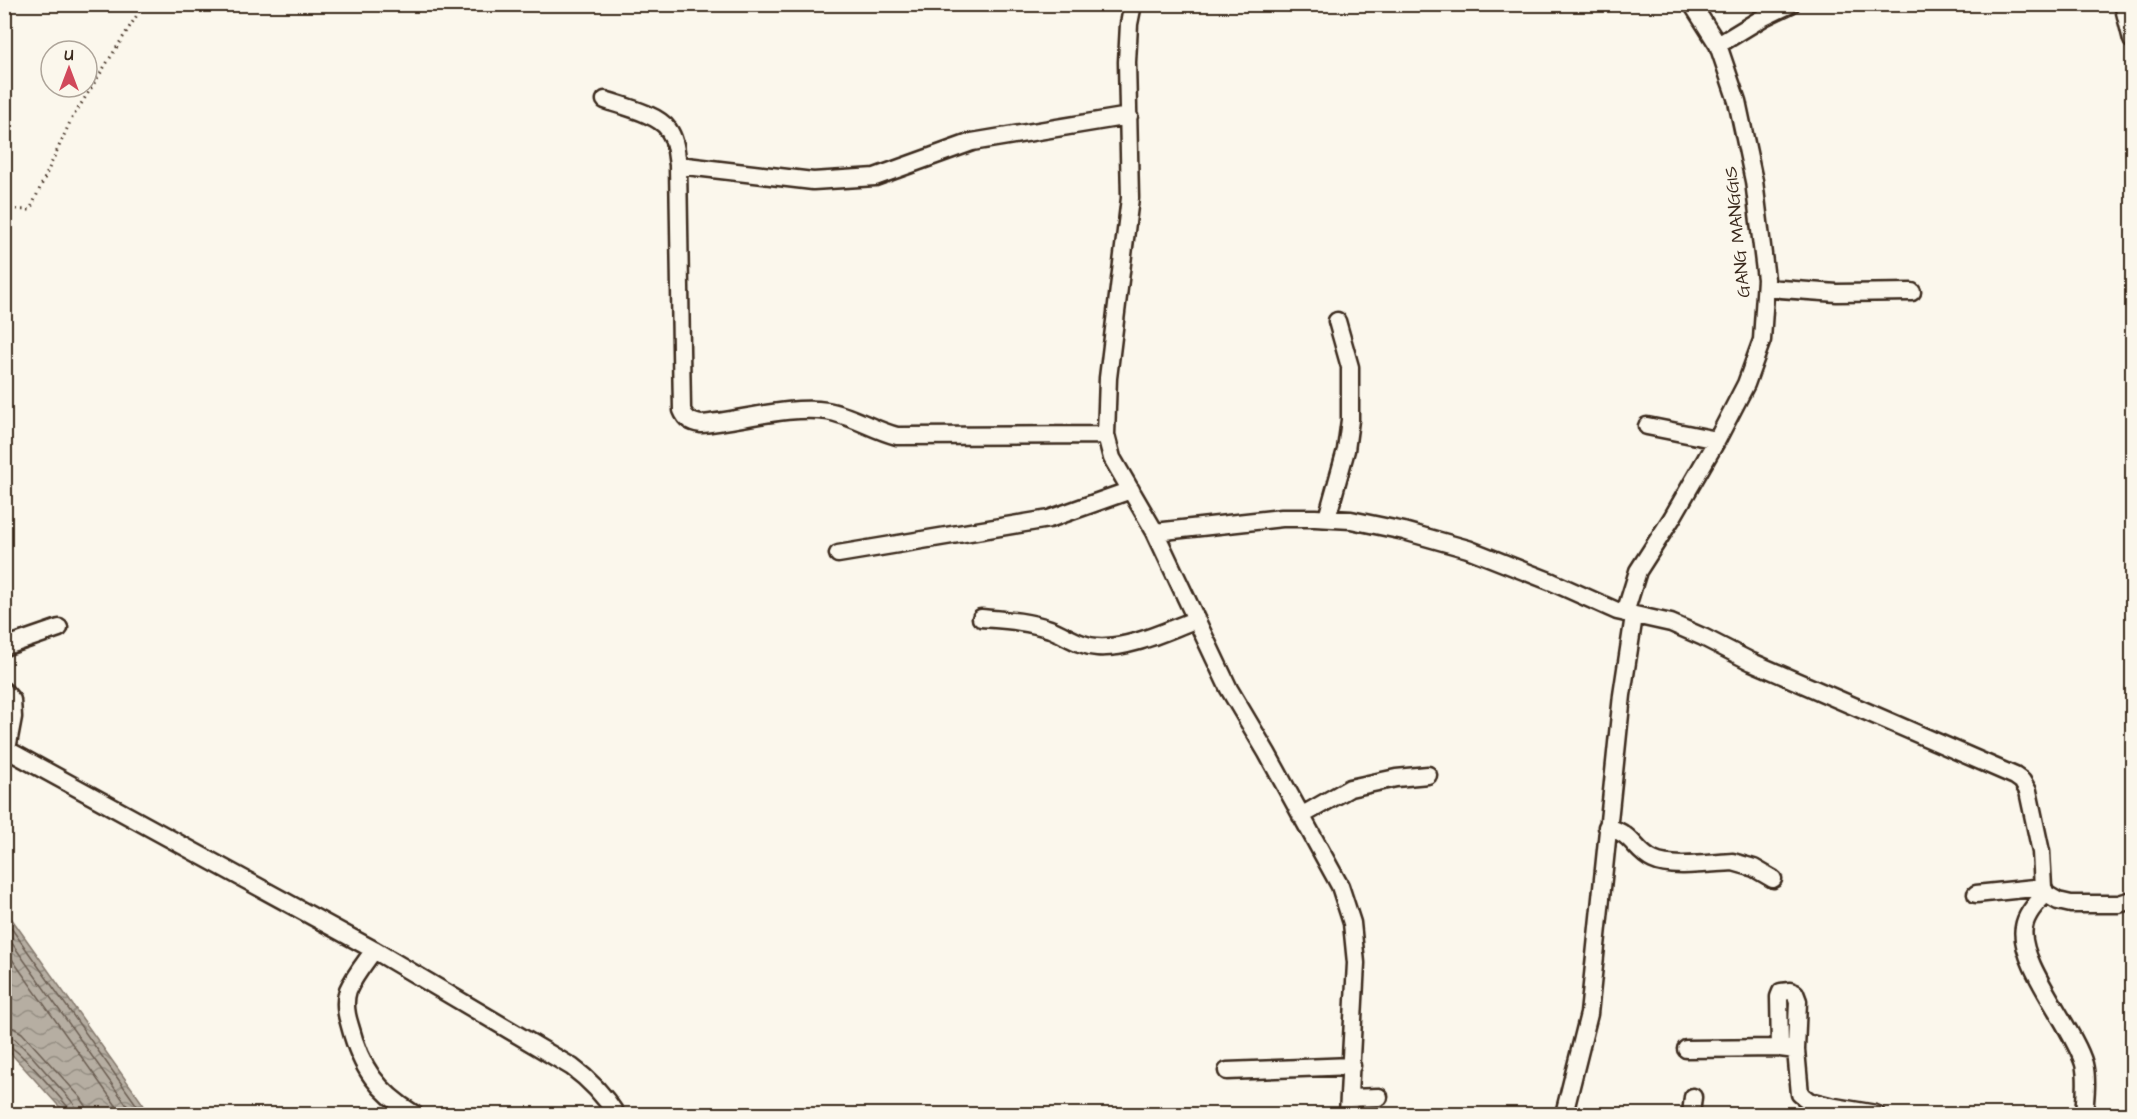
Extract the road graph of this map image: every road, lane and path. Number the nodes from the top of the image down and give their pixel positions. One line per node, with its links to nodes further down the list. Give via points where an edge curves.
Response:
1 (144, 4): 11 (path, via 71,120 30,210)
2 (1133, 4): 9 (street, via 1127,62)
3 (1692, 4): 7 (street, GANG MANGGIS)
4 (1791, 4): 7 (street)
5 (2123, 4): 6 (street)
6 (2133, 40)
7 (1718, 45): 12 (street, GANG MANGGIS, via 1737,101 1754,182)
8 (605, 100): 10 (street, via 656,118 668,128)
9 (1129, 116): 10 (street, via 972,142 875,177 813,182); 16 (street, via 1130,198 1109,367)
10 (678, 165): 16 (street, via 682,410 692,422 712,423 805,410 849,417 897,436)
11 (4, 209)
12 (1766, 288): 13 (street, via 1837,293); 17 (street, GANG MANGGIS, via 1762,340 1746,384)
13 (1912, 292)
14 (1337, 321): 19 (street, via 1350,367 1350,420)
15 (1647, 426): 17 (street)
16 (1106, 435): 18 (street, via 1112,458)
17 (1718, 440): 22 (street, GANG MANGGIS, via 1638,571)
18 (1131, 490): 20 (street); 21 (street, via 1049,519)
19 (1327, 518): 20 (street, via 1282,518); 22 (street, via 1404,531 1468,549)
20 (1155, 532): 24 (street)
21 (838, 554)
22 (1629, 614): 31 (street, GANG MANGGIS); 33 (street, via 1703,637 2022,781 2028,791 2041,852)
23 (981, 618): 24 (street, via 1043,627 1094,647 1131,642)
24 (1195, 620): 30 (street)
25 (59, 628): 26 (street)
26 (4, 647)
27 (4, 692): 28 (street, via 12,700 13,717)
28 (6, 748): 36 (street)
29 (1428, 775): 30 (street, via 1350,788)
30 (1301, 816): 38 (street, via 1340,886 1352,923 1356,963)
31 (1607, 827): 32 (street, via 1625,834 1653,860 1733,862); 46 (street, GANG MANGGIS, via 1589,1014)
32 (1773, 879)
33 (2044, 890): 34 (street); 35 (street, via 2058,901 2071,904 2119,904); 49 (street, via 2024,926 2023,941 2084,1065)
34 (1976, 894)
35 (2133, 900)
36 (374, 950): 44 (street, via 349,988 346,1015 356,1051 368,1075 386,1095); 45 (street, via 572,1067 607,1099)
37 (1686, 1049): 43 (street, via 1788,1049 1800,1094)
38 (1352, 1066): 39 (street); 42 (street)
39 (1227, 1071)
40 (1379, 1097): 42 (street)
41 (1693, 1097): 47 (street)
42 (1348, 1106)
43 (1828, 1110): 48 (street)
44 (414, 1114)
45 (616, 1114)
46 (1564, 1114)
47 (1691, 1114)
48 (1876, 1114)
49 (2084, 1114)

